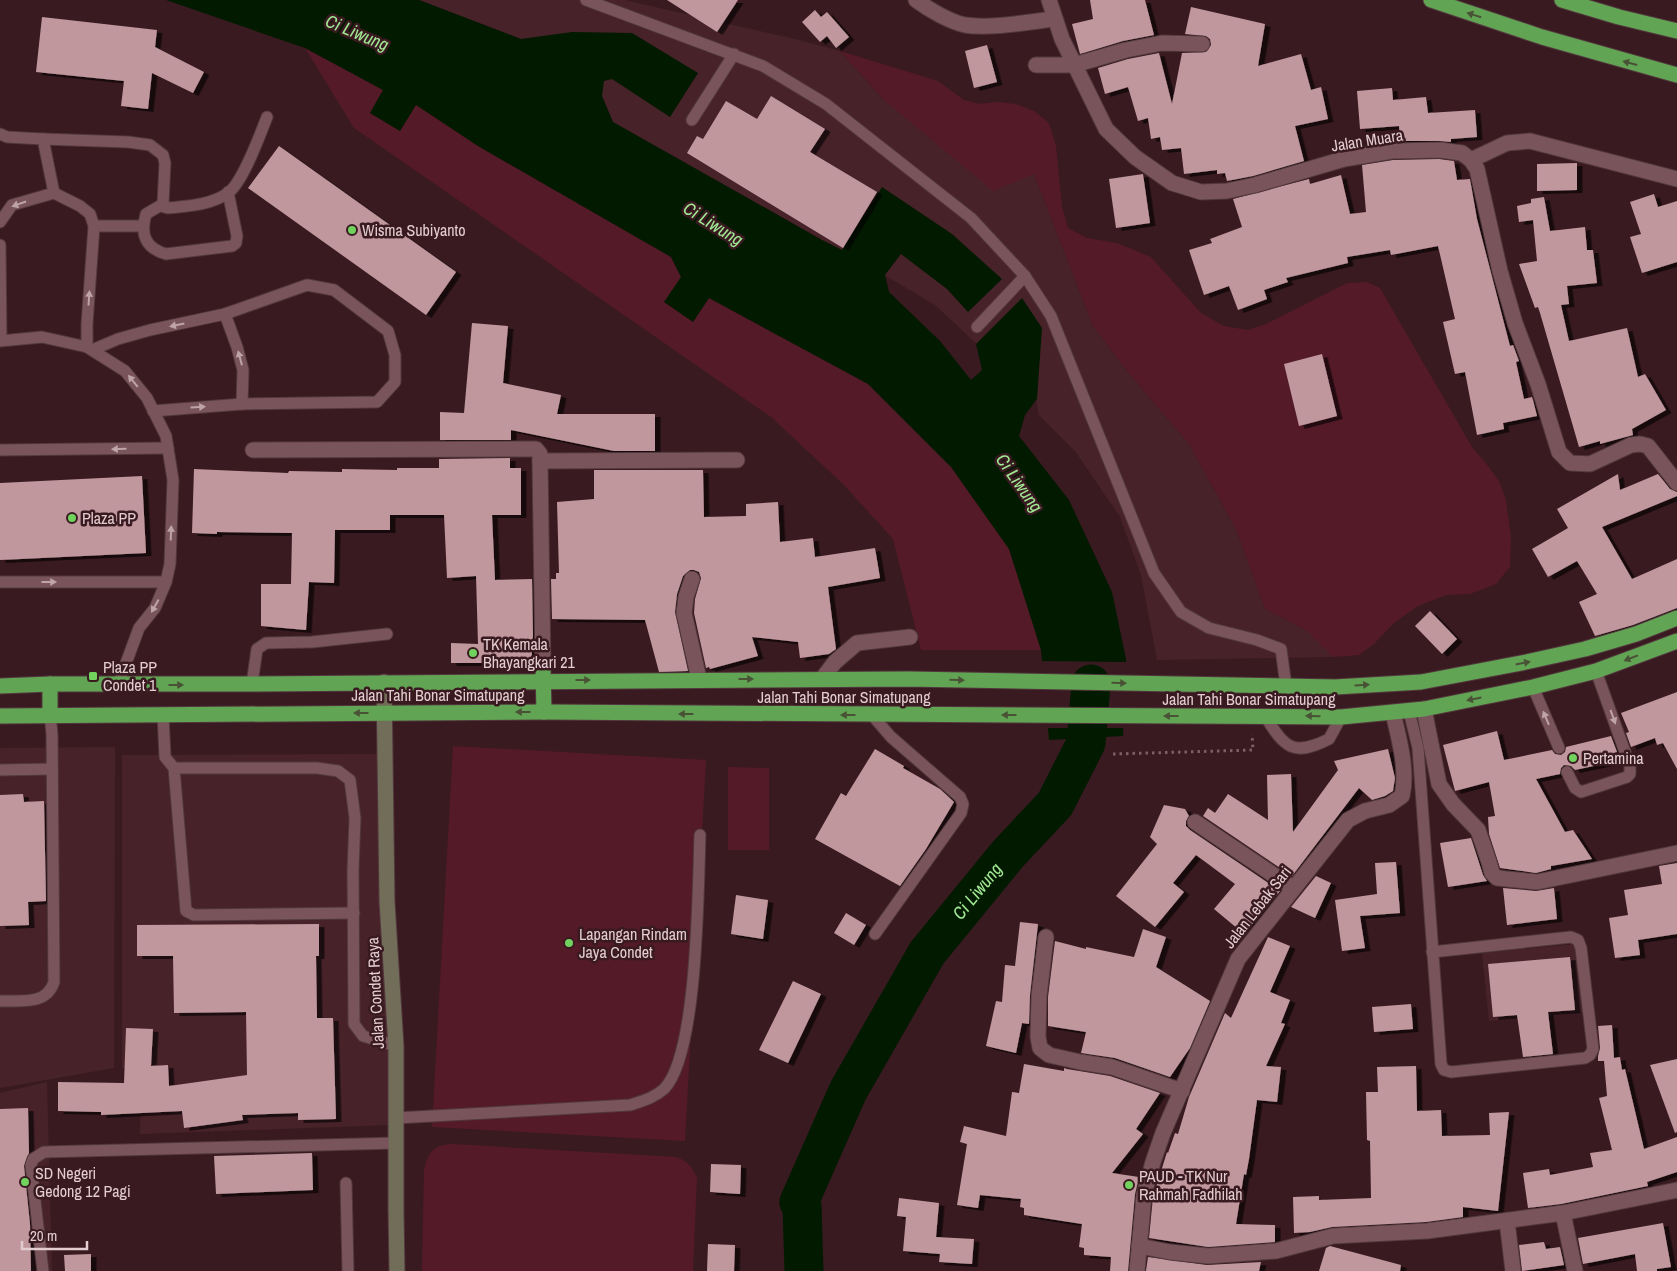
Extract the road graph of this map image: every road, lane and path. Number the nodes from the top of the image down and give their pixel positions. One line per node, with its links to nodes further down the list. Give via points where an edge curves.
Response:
1 (586, 0): 9 (lane)
2 (916, 0): 6 (street, via 962,25)
3 (1049, 0): 6 (street, Jalan Muara)
4 (1431, 0): 12 (highway, one-way to 4, via 1624,62)
5 (1562, 0): 7 (highway)
6 (1054, 19): 11 (street, Jalan Muara)
7 (1677, 32)
8 (1202, 44): 11 (street, via 1162,43)
9 (734, 54): 14 (lane); 26 (lane, via 764,66 826,104 971,218)
10 (1036, 65): 11 (street)
11 (1074, 65): 17 (street, Jalan Muara, via 1106,129 1135,157 1172,183 1201,192 1246,187 1344,159 1392,151 1440,150 1462,153)
12 (1677, 75)
13 (268, 117): 19 (lane, via 252,155)
14 (692, 120)
15 (0, 134): 16 (lane)
16 (43, 140): 20 (lane); 21 (lane, via 128,142 150,146 163,155 165,163)
17 (1471, 160): 18 (street, via 1507,143 1530,141); 39 (street, via 1477,169 1515,324 1559,452 1570,463 1590,464 1631,446 1648,446)
18 (1677, 179)
19 (228, 192): 21 (lane, via 192,206 166,208); 24 (lane, via 238,236 232,246 166,254 149,246)
20 (54, 193): 22 (lane, one-way to 22, via 12,205); 23 (lane, via 90,214)
21 (163, 204): 24 (lane, via 146,214)
22 (0, 222)
23 (94, 226): 24 (lane); 31 (lane, one-way to 23, via 87,324)
24 (142, 226)
25 (0, 245): 27 (lane)
26 (1025, 276): 29 (lane); 56 (lane, via 1051,316 1154,573 1181,612 1208,628 1281,649)
27 (0, 286): 30 (lane)
28 (225, 314): 31 (lane, one-way to 31, via 150,330); 32 (lane, one-way to 28, via 243,370); 32 (lane, via 307,285 334,290 388,331 395,356 396,382 377,402)
29 (977, 327)
30 (0, 340): 31 (lane, via 42,337)
31 (89, 348): 33 (lane, one-way to 31, via 125,371)
32 (242, 404): 33 (lane, one-way to 32)
33 (154, 411): 34 (lane)
34 (168, 448): 35 (lane, one-way to 35); 42 (lane, one-way to 34, via 170,564 173,480)
35 (0, 450)
36 (253, 450): 38 (street, via 534,448 539,452)
37 (737, 460): 38 (street)
38 (540, 461): 48 (street)
39 (1677, 483)
40 (692, 579): 49 (street, via 684,613)
41 (0, 582): 42 (lane, one-way to 42)
42 (166, 582): 54 (lane, one-way to 54, via 155,608 139,628)
43 (1677, 618): 56 (highway, Jalan Tahi Bonar Simatupang, one-way to 43, via 1421,682 1586,648)
44 (387, 634): 53 (lane, via 266,643 257,649)
45 (910, 637): 50 (street, via 857,643 835,662)
46 (1677, 641): 47 (highway, Jalan Tahi Bonar Simatupang, one-way to 47)
47 (1596, 671): 57 (highway, Jalan Tahi Bonar Simatupang); 73 (lane, one-way to 73, via 1630,766 1630,774 1581,792 1575,788)
48 (543, 674): 49 (highway, Jalan Tahi Bonar Simatupang, one-way to 49); 51 (highway, Jalan Tahi Bonar Simatupang); 59 (highway)
49 (698, 679): 50 (highway, Jalan Tahi Bonar Simatupang, one-way to 50)
50 (822, 679): 56 (highway, Jalan Tahi Bonar Simatupang, one-way to 56)
51 (384, 682): 53 (highway, Jalan Tahi Bonar Simatupang); 60 (street, Jalan Condet Raya)
52 (50, 684): 54 (highway, Jalan Tahi Bonar Simatupang); 55 (highway, Jalan Tahi Bonar Simatupang); 63 (highway)
53 (252, 684): 54 (highway, Jalan Tahi Bonar Simatupang, one-way to 53)
54 (118, 685)
55 (0, 686)
56 (1286, 686)
57 (1533, 687): 58 (highway, Jalan Tahi Bonar Simatupang, one-way to 58); 68 (lane, one-way to 57)
58 (1417, 710): 61 (highway, Jalan Tahi Bonar Simatupang); 76 (street, via 1439,784 1478,830 1492,873 1497,878 1537,882); 81 (lane)
59 (544, 712): 60 (highway, Jalan Tahi Bonar Simatupang, one-way to 60); 64 (highway, Jalan Tahi Bonar Simatupang, one-way to 59)
60 (385, 713): 62 (highway, Jalan Tahi Bonar Simatupang, one-way to 62); 83 (street, Jalan Condet Raya, via 387,902)
61 (1394, 713): 67 (highway, Jalan Tahi Bonar Simatupang); 77 (street, Jalan Lebak Sari, via 1401,747 1402,796 1389,805 1364,811 1348,820)
62 (163, 714): 63 (highway, Jalan Tahi Bonar Simatupang); 70 (lane, via 165,760)
63 (50, 715): 65 (highway, Jalan Tahi Bonar Simatupang); 71 (lane)
64 (872, 715): 66 (highway, Jalan Tahi Bonar Simatupang, one-way to 64); 79 (lane, via 891,737 960,797 963,804 961,813)
65 (0, 716)
66 (1258, 716): 67 (highway, Jalan Tahi Bonar Simatupang, one-way to 66); 67 (lane, via 1279,739 1291,747 1304,749 1329,740); 69 (path, via 1253,750)
67 (1341, 717)
68 (1559, 748)
69 (1113, 754)
70 (174, 768): 78 (lane, via 186,911 194,915); 78 (lane, via 316,768 338,771 350,780 355,818)
71 (52, 769): 72 (lane); 82 (lane, via 54,982 47,995 40,999)
72 (0, 770)
73 (1567, 772)
74 (1196, 822): 77 (street)
75 (700, 835): 85 (lane, via 692,1000 677,1067 664,1088 650,1099 630,1105)
76 (1677, 853)
77 (1293, 888): 84 (street, Jalan Lebak Sari, via 1238,959)
78 (354, 913): 83 (lane, via 354,1024 363,1036)
79 (875, 934)
80 (1046, 936): 84 (street, via 1039,996 1040,1048 1049,1055 1112,1067)
81 (1432, 952): 81 (lane, via 1571,937 1578,940 1593,1049 1590,1055 1451,1072 1444,1070)
82 (0, 1001)
83 (396, 1046): 85 (street, Jalan Condet Raya)
84 (1182, 1091): 91 (street, Jalan Lebak Sari, via 1153,1162 1144,1195)
85 (396, 1118): 86 (street, Jalan Condet Raya)
86 (396, 1142): 92 (lane, via 44,1152 33,1159 31,1165); 94 (street, Jalan Condet Raya)
87 (346, 1183): 93 (lane)
88 (1677, 1190): 89 (street)
89 (1563, 1213): 90 (street); 97 (street)
90 (1507, 1220): 91 (street, via 1427,1231 1333,1236 1276,1251 1208,1256); 96 (street)
91 (1139, 1246): 95 (street, Jalan Lebak Sari)
92 (43, 1271)
93 (348, 1271)
94 (397, 1271)
95 (1137, 1271)
96 (1513, 1271)
97 (1575, 1271)

